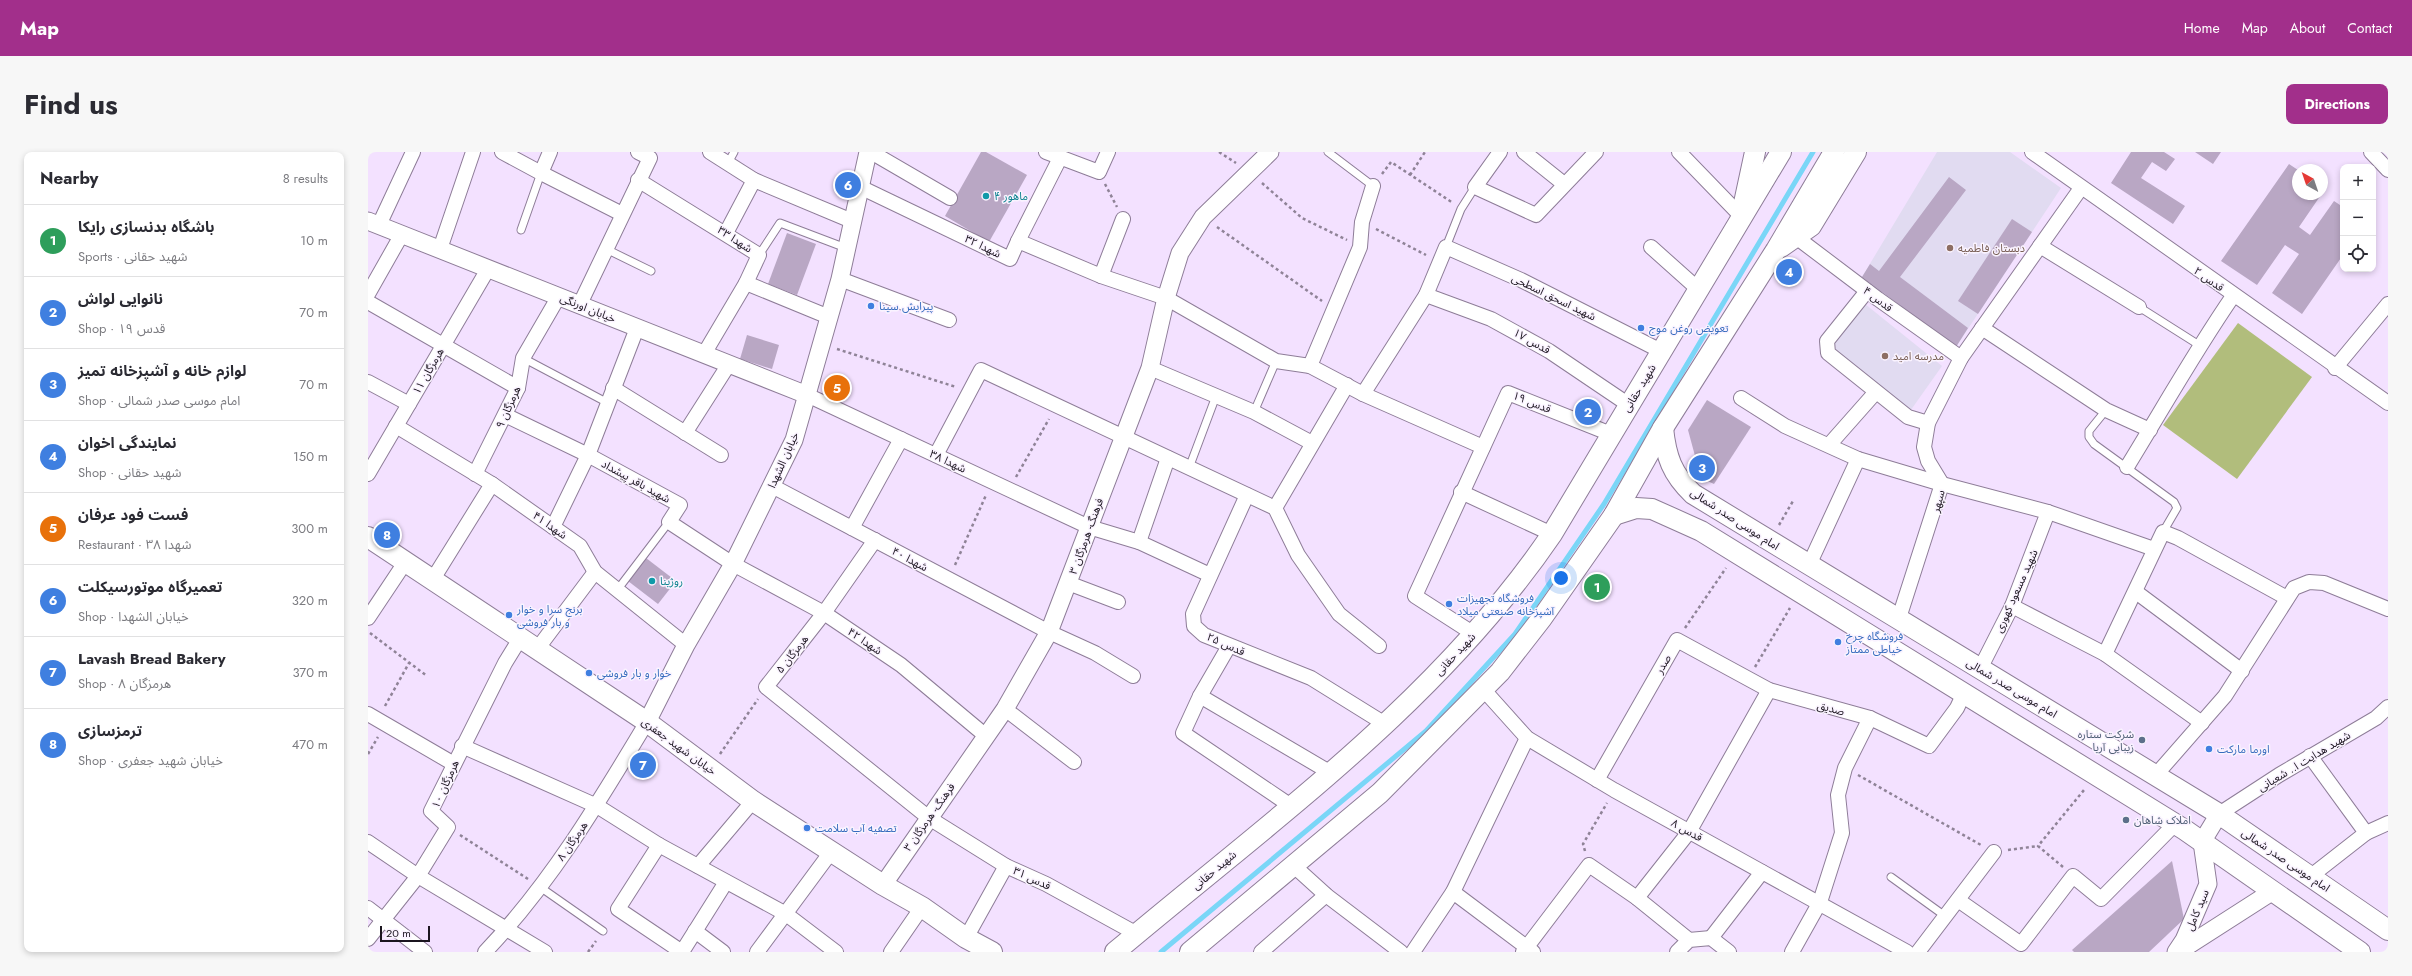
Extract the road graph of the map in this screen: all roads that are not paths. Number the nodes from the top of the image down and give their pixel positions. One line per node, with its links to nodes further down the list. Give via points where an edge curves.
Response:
1 (413, 152): 38 (street)
2 (473, 152): 48 (street)
3 (502, 152): 25 (street)
4 (550, 152): 25 (street)
5 (638, 152): 26 (street, via 650,158)
6 (710, 152): 22 (street)
7 (870, 152): 29 (street, خیابان الشهدا); 33 (street)
8 (1046, 152): 23 (street)
9 (1108, 152): 23 (street, via 1099,172)
10 (1270, 152): 62 (street, فرهنگ- هرمزگان ۳, via 1203,217 1180,254)
11 (1328, 152): 30 (lane)
12 (1500, 152): 31 (street)
13 (1524, 152): 28 (street)
14 (1596, 152): 28 (street)
15 (1679, 152): 35 (street)
16 (1755, 152): 35 (main road, شهید حقانی)
17 (1781, 152): 35 (main road, شهید حقانی)
18 (1834, 152): 40 (main road)
19 (1856, 152): 40 (main road, via 1811,226)
20 (2032, 152): 32 (street, قدس ۲)
21 (2371, 152): 24 (street)
22 (731, 157): 27 (street)
23 (1060, 158): 43 (street)
24 (2388, 170)
25 (541, 173): 34 (street); 39 (lane)
26 (638, 180): 34 (street); 41 (street, شهدا ۳۳)
27 (754, 180): 37 (street); 41 (street)
28 (1564, 184): 31 (street, via 1536,215)
29 (860, 186): 37 (street, خیابان الشهدا); 43 (street, شهدا ۳۲, via 1010,259)
30 (1373, 186): 79 (street, via 1362,222 1360,247)
31 (1475, 186): 45 (lane, via 1461,209)
32 (2081, 188): 44 (street); 61 (street, قدس ۲)
33 (950, 198)
34 (622, 214): 49 (street)
35 (1741, 216): 56 (main road, شهید حقانی)
36 (1123, 219): 53 (street)
37 (852, 221): 47 (street, خیابان الشهدا)
38 (373, 223): 42 (street, خیابان اورنگی)
39 (521, 230)
40 (1794, 230): 57 (street, قدس ۴); 100 (main road, via 1776,250)
41 (726, 233): 50 (street, شهدا ۳۳)
42 (402, 234): 48 (street, خیابان اورنگی); 58 (street)
43 (1018, 242): 53 (street, شهدا ۳۲)
44 (2040, 246): 66 (street); 70 (street)
45 (1446, 247): 59 (street); 73 (street, شهید اسحق اسطحی, via 1521,280)
46 (1651, 247): 56 (street)
47 (846, 248): 50 (lane, شهدا ۳۳, via 780,223); 54 (street, خیابان الشهدا)
48 (440, 249): 51 (street, خیابان اورنگی)
49 (606, 249): 52 (lane); 64 (street)
50 (759, 255): 55 (street)
51 (488, 269): 60 (street, خیابان اورنگی); 71 (street, هرمزگان ۱۱)
52 (651, 271)
53 (1101, 276): 62 (street, شهدا ۳۲)
54 (840, 279): 67 (street, خیابان الشهدا); 68 (street)
55 (746, 283): 67 (street); 74 (street)
56 (1698, 289): 73 (main road, شهید حقانی)
57 (1867, 291): 76 (street, قدس ۴); 86 (street, via 1827,341 1826,347 1828,353)
58 (368, 294)
59 (1426, 295): 87 (street); 94 (street, قدس ۱۷, via 1491,319 1549,351)
60 (559, 296): 64 (street, خیابان اورنگی); 75 (street, هرمزگان ۹)
61 (2233, 296): 72 (street); 81 (street, قدس ۲)
62 (1166, 298): 77 (street, شهدا ۳۲); 80 (street, فرهنگ- هرمزگان ۳)
63 (368, 302): 71 (street)
64 (580, 304): 69 (street, خیابان اورنگی)
65 (2388, 304): 81 (street)
66 (2139, 307): 72 (lane)
67 (829, 317): 88 (street, خیابان الشهدا)
68 (949, 320)
69 (637, 328): 74 (street, خیابان اورنگی); 85 (street)
70 (1982, 328): 76 (street); 95 (street)
71 (443, 345): 84 (street); 93 (street, هرمزگان ۱۱)
72 (2199, 345): 101 (street)
73 (1661, 351): 94 (main road, شهید حقانی)
74 (704, 354): 78 (street, خیابان اورنگی)
75 (523, 358): 84 (street, هرمزگان ۹); 91 (lane)
76 (1961, 358): 98 (street)
77 (1276, 361): 79 (street); 96 (lane)
78 (729, 364): 88 (street, خیابان اورنگی); 102 (street)
79 (1310, 366): 83 (street)
80 (1150, 368): 89 (street); 104 (street, فرهنگ- هرمزگان ۳)
81 (2335, 368): 92 (street, قدس ۲)
82 (368, 382): 93 (street)
83 (1346, 385): 87 (street); 106 (street)
84 (518, 388): 97 (street, هرمزگان ۹)
85 (613, 388): 91 (street); 102 (street)
86 (1875, 393): 98 (street, via 1908,417); 107 (street)
87 (1363, 394): 108 (street)
88 (807, 395): 105 (street, شهدا ۳۸); 120 (street, خیابان الشهدا, via 794,440)
89 (1216, 396): 96 (street); 115 (lane)
90 (1741, 398): 107 (street, via 1785,426)
91 (608, 403): 109 (street)
92 (2388, 403)
93 (409, 404): 99 (street, هرمزگان ۱۱)
94 (1629, 405): 103 (main road, شهید حقانی)
95 (2106, 410): 101 (street); 114 (lane, via 2089,431 2089,437 2094,444)
96 (1254, 412): 106 (street)
97 (505, 415): 109 (street, شهید باقر پیشداد); 117 (street, هرمزگان ۹)
98 (1928, 423): 119 (street, via 1924,447 1928,461)
99 (396, 426): 116 (street, هرمزگان ۱۱); 117 (street, شهدا ۴۱)
100 (1663, 428): 122 (main road, امام موسی صدر شمالی, via 1665,450 1672,467 1680,482); 126 (main road)
101 (2150, 430): 114 (street)
102 (684, 433): 110 (street)
103 (1611, 434): 108 (street, قدس ۱۹, via 1508,392); 133 (main road, شهید حقانی)
104 (1123, 437): 111 (street, via 981,370); 112 (street); 130 (street, فرهنگ- هرمزگان ۳)
105 (901, 439): 111 (street, شهدا ۳۸); 131 (street)
106 (1312, 443): 124 (street)
107 (1829, 445): 113 (street)
108 (1483, 447): 121 (street)
109 (588, 455): 128 (street, شهید باقر پیشداد, via 680,505); 129 (street)
110 (721, 455)
111 (936, 455): 130 (street, شهدا ۳۸)
112 (1168, 458): 115 (street); 136 (street)
113 (1858, 459): 119 (street); 140 (street)
114 (2127, 467): 132 (lane, via 2174,502 2178,508)
115 (1189, 468): 123 (street)
116 (368, 474)
117 (475, 474): 118 (street, شهدا ۴۱)
118 (492, 484): 129 (street, شهدا ۴۱); 143 (street)
119 (1942, 484): 125 (street, سپهر); 153 (street, سپهر)
120 (772, 486): 131 (street, شهدا ۴۰); 139 (street, خیابان الشهدا)
121 (1461, 492): 133 (street); 155 (street, via 1415,596)
122 (1693, 494): 127 (main road, via 1682,501 1678,508); 140 (main road, امام موسی صدر شمالی)
123 (1246, 495): 124 (street); 142 (street, قدس ۲۵)
124 (1274, 508): 160 (street, via 1298,555 1339,614)
125 (2048, 512): 137 (street, سپهر); 149 (street, شهید مسعود کهوری)
126 (1614, 515): 127 (main road, via 1636,508 1652,509); 167 (main road, via 1517,651)
127 (1678, 521): 169 (main road, via 1701,530)
128 (669, 522): 139 (street); 145 (lane)
129 (553, 527): 141 (street, شهدا ۴۱, via 580,546)
130 (1089, 527): 136 (street, شهدا ۳۸); 144 (street, فرهنگ- هرمزگان ۳)
131 (852, 528): 135 (street, شهدا ۴۰)
132 (2163, 532): 137 (street); 147 (street)
133 (1552, 534): 155 (main road, شهید حقانی, via 1529,568)
134 (368, 537): 138 (main road, خیابان شهید جعفری)
135 (875, 540): 151 (street, هرمزگان ۵); 154 (street, شهدا ۴۰)
136 (1139, 542): 142 (street, شهدا ۳۸)
137 (2154, 549): 146 (street)
138 (406, 561): 143 (main road, خیابان شهید جعفری); 152 (street)
139 (733, 564): 151 (street, شهدا ۴۲); 158 (street, خیابان الشهدا)
140 (1809, 565): 153 (main road, امام موسی صدر شمالی)
141 (595, 572): 145 (street, شهدا ۴۱); 161 (street)
142 (1210, 576): 159 (street, قدس ۲۵, via 1193,614 1194,626 1204,635)
143 (433, 579): 156 (main road, خیابان شهید جعفری)
144 (1068, 583): 148 (street); 154 (street, فرهنگ- هرمزگان ۳)
145 (618, 589): 158 (street, شهدا ۴۱)
146 (2136, 592): 162 (street); 164 (street)
147 (2287, 598): 150 (street, via 2294,588 2309,582 2324,583); 164 (street)
148 (1118, 602)
149 (2012, 606): 162 (street); 163 (street, شهید مسعود کهوری)
150 (2388, 609)
151 (824, 613): 166 (street, هرمزگان ۵); 178 (street, شهدا ۴۲, via 901,665)
152 (368, 618)
153 (1898, 620): 163 (main road, امام موسی صدر شمالی)
154 (1049, 632): 165 (street, شهدا ۴۰, via 1096,653); 172 (street, فرهنگ- هرمزگان ۳)
155 (1474, 634): 177 (main road, شهید حقانی)
156 (521, 637): 161 (main road, خیابان شهید جعفری); 180 (street, هرمزگان ۱۰)
157 (1676, 640): 168 (street, صدیق); 186 (street, صدر)
158 (686, 645): 175 (street, خیابان الشهدا)
159 (1229, 646): 170 (street); 177 (street, قدس ۲۵, via 1311,678)
160 (1379, 646)
161 (538, 648): 175 (main road, خیابان شهید جعفری)
162 (2105, 654): 176 (street)
163 (1980, 668): 185 (main road, امام موسی صدر شمالی)
164 (2242, 671): 176 (street)
165 (1133, 676)
166 (766, 687): 191 (street, قدس ۳۱)
167 (1483, 688): 179 (street, قدس ۸); 203 (main road, via 1380,793)
168 (1769, 690): 174 (street, صدیق); 194 (street)
169 (1964, 693): 174 (street, صدیق, via 1957,708 1929,746); 193 (main road)
170 (1200, 696): 184 (street); 189 (street, via 1183,733)
171 (2388, 707): 181 (street, شهید هدایت ا.. شعبانی, via 2376,718)
172 (1005, 709): 178 (street, فرهنگ- هرمزگان ۳); 182 (street)
173 (368, 714): 183 (street)
174 (1870, 718): 216 (street, via 1845,768 1838,795 1842,833)
175 (647, 722): 187 (main road, خیابان شهید جعفری); 188 (street, هرمزگان ۸)
176 (2202, 723): 185 (street)
177 (1385, 724): 184 (main road, شهید حقانی)
178 (986, 736): 191 (street, فرهنگ- هرمزگان ۳)
179 (1527, 738): 186 (street, قدس ۸); 212 (street)
180 (462, 746): 183 (street, هرمزگان ۱۰); 188 (street)
181 (2310, 756): 190 (street, شهید هدایت ا.. شعبانی); 195 (street)
182 (1074, 762)
183 (454, 764): 205 (street, هرمزگان ۱۰, via 431,811 448,827)
184 (1331, 773): 189 (main road, شهید حقانی)
185 (2155, 776): 190 (main road, امام موسی صدر شمالی)
186 (1597, 780): 194 (street, قدس ۸)
187 (753, 801): 199 (main road, خیابان شهید جعفری); 201 (street)
188 (597, 806): 198 (street); 210 (street, هرمزگان ۸)
189 (1291, 806): 226 (main road, شهید حقانی)
190 (2219, 814): 197 (street); 206 (main road, امام موسی صدر شمالی)
191 (929, 818): 202 (street, قدس ۳۱); 209 (street, فرهنگ- هرمزگان ۳)
192 (2388, 823): 195 (street)
193 (2175, 824): 197 (main road); 215 (street, via 2101,899 2073,876 2021,944)
194 (1689, 832): 204 (street, قدس ۸); 214 (street)
195 (2366, 833): 206 (street)
196 (368, 842): 205 (street)
197 (2202, 842): 211 (main road); 251 (street, سید کامل, via 2208,884)
198 (660, 845): 201 (street); 235 (street, via 618,909)
199 (831, 852): 209 (main road, خیابان شهید جعفری); 219 (street)
200 (1994, 852): 215 (street)
201 (698, 866): 208 (street)
202 (1006, 866): 226 (street, قدس ۳۱, via 1046,884); 227 (street)
203 (1294, 866): 213 (street); 242 (main road)
204 (1762, 872): 216 (street, قدس ۸); 228 (street)
205 (418, 876): 221 (street); 222 (street)
206 (2311, 876): 223 (main road, امام موسی صدر شمالی)
207 (1891, 877): 220 (lane)
208 (726, 882): 219 (street); 225 (street)
209 (883, 885): 217 (main road, خیابان شهید جعفری)
210 (540, 887): 222 (street, هرمزگان ۸); 224 (lane)
211 (2273, 891): 251 (street); 252 (main road)
212 (1454, 892): 231 (street); 245 (street)
213 (1326, 895): 243 (street); 244 (street)
214 (1637, 898): 230 (street); 231 (street, via 1589,865)
215 (1958, 900): 220 (street)
216 (1820, 902): 248 (street); 249 (street, قدس ۸)
217 (922, 907): 227 (main road, خیابان شهید جعفری); 239 (street)
218 (368, 908): 221 (street)
219 (786, 914): 237 (street); 238 (street)
220 (1945, 916): 250 (street)
221 (382, 920): 229 (street); 232 (street)
222 (508, 929): 233 (street, هرمزگان ۸); 234 (street)
223 (2388, 930)
224 (603, 931)
225 (695, 932): 235 (street); 236 (street)
226 (1137, 934): 241 (main road, شهید حقانی)
227 (966, 938): 240 (main road, خیابان شهید جعفری)
228 (1711, 938): 230 (street); 247 (street)
229 (368, 939)
230 (1689, 940): 246 (street)
231 (1528, 950)
232 (425, 952)
233 (486, 952)
234 (545, 952)
235 (682, 952)
236 (723, 952)
237 (757, 952)
238 (836, 952)
239 (891, 952)
240 (992, 952)
241 (1115, 952)
242 (1190, 952)
243 (1261, 952)
244 (1401, 952)
245 (1413, 952)
246 (1676, 952)
247 (1729, 952)
248 (1792, 952)
249 (1907, 952)
250 (1918, 952)
251 (2177, 952)
252 (2360, 952)

